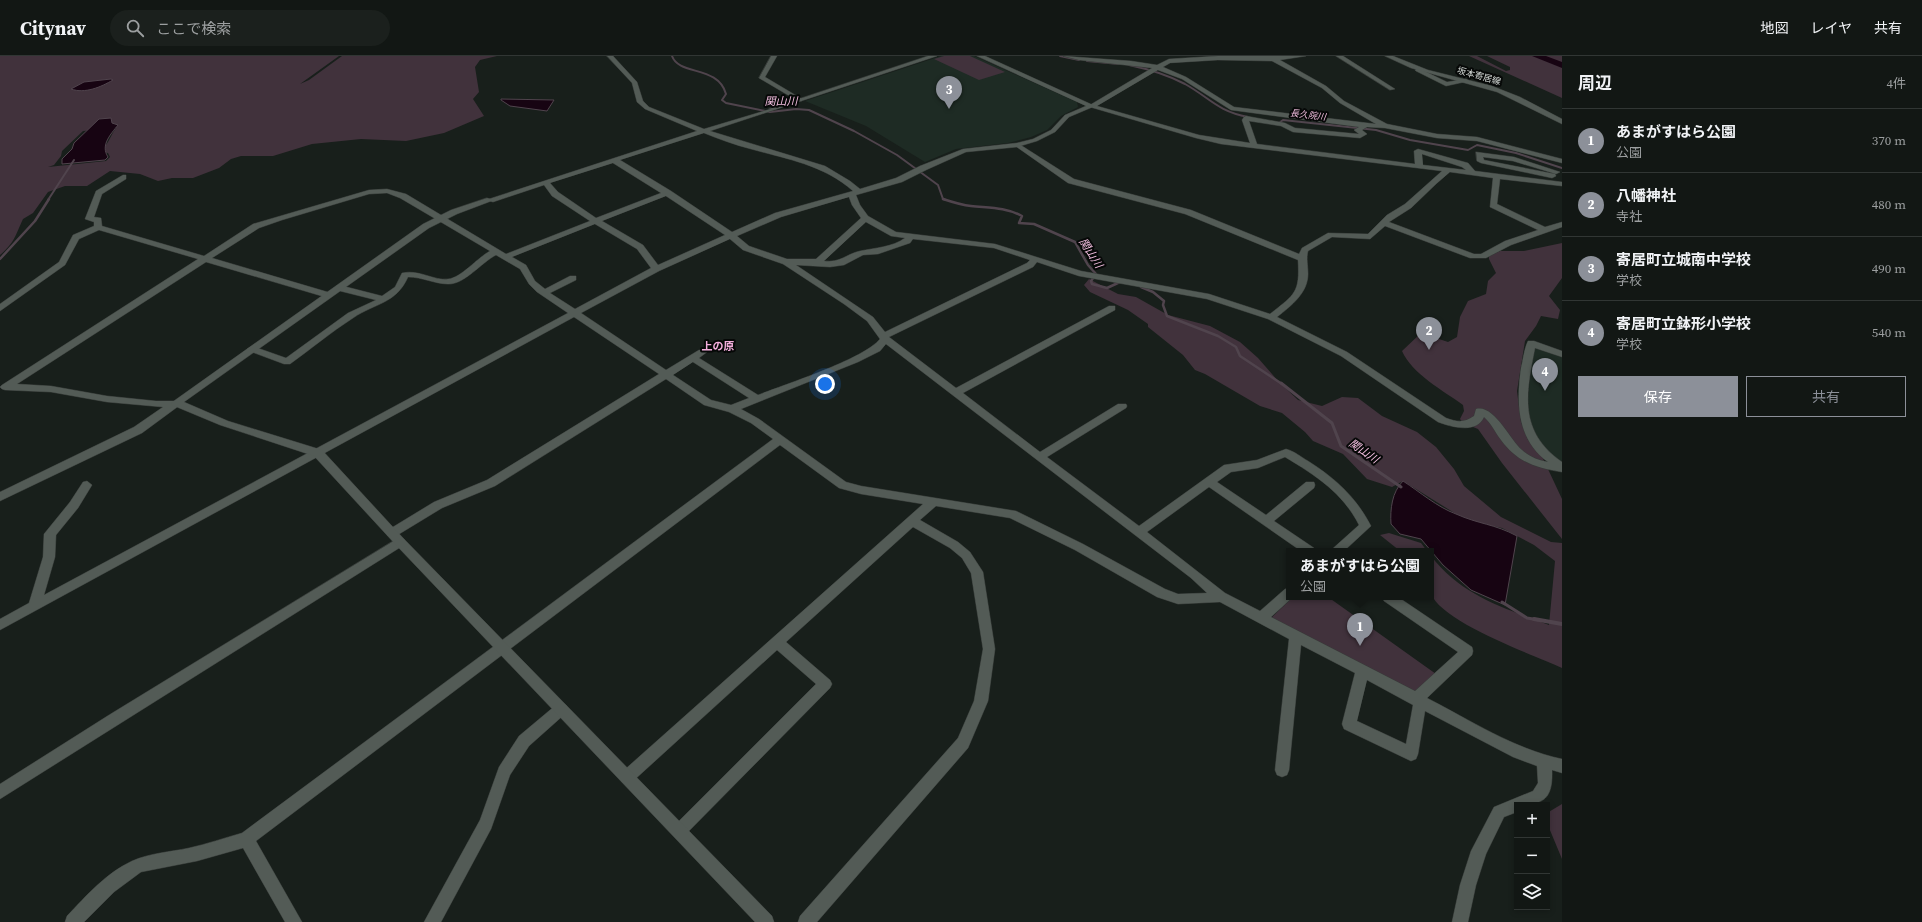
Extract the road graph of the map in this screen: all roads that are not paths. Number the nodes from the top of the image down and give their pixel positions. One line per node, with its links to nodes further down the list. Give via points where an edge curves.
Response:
1 (610, 56): 18 (street, via 635,83 644,106)
2 (774, 56): 14 (street, via 762,78)
3 (934, 56): 14 (street)
4 (980, 56): 15 (street)
5 (1066, 56): 12 (street, via 1138,63)
6 (1161, 56): 11 (street)
7 (1303, 56): 10 (street)
8 (1339, 56): 13 (street)
9 (1388, 56): 16 (street, 坂本寄居線, via 1418,70 1466,81 1516,97)
10 (1271, 58): 11 (street, via 1218,58); 17 (street)
11 (1169, 62): 12 (street)
12 (1158, 68): 15 (street); 17 (street, via 1188,80 1233,109)
13 (1392, 89)
14 (800, 100): 18 (street)
15 (1092, 106): 19 (street, via 1067,116 1048,134); 20 (street, via 1198,137)
16 (1562, 122)
17 (1384, 126): 20 (street, via 1378,129 1361,127 1357,130 1364,134 1360,136 1293,130 1283,124 1246,118 1245,124 1252,134); 22 (street, via 1425,135 1477,138)
18 (704, 132): 21 (street); 32 (street, via 818,166 849,182)
19 (1017, 145): 32 (street, via 965,150 899,180); 45 (street, via 1071,181 1188,212)
20 (1254, 146): 23 (street)
21 (614, 160): 29 (street); 31 (street)
22 (1562, 161)
23 (1419, 166): 24 (street); 26 (street, via 1418,151 1465,165)
24 (1449, 170): 26 (street); 36 (street)
25 (1558, 172): 25 (street, via 1514,159 1479,154 1481,161); 30 (street)
26 (1473, 173): 28 (street)
27 (123, 176): 38 (street, via 99,193 89,219 98,220)
28 (1497, 176): 30 (street); 39 (street, via 1493,205)
29 (545, 182): 34 (street); 35 (street, via 555,194)
30 (1562, 183)
31 (668, 193): 35 (street); 40 (street)
32 (856, 193): 33 (street, via 856,205); 40 (street, via 778,215)
33 (865, 218): 41 (street, via 894,234); 48 (street)
34 (438, 219): 42 (street); 44 (street, via 396,193 369,192 262,223); 51 (street)
35 (596, 221): 43 (street); 49 (street, via 640,247)
36 (1383, 224): 39 (street, via 1473,256 1483,256); 45 (street, via 1370,237 1330,234 1305,250)
37 (1562, 224): 39 (street)
38 (98, 227): 44 (street); 55 (street, via 76,237 62,263)
39 (1545, 230)
40 (731, 234): 47 (street, via 746,248); 49 (street)
41 (911, 236): 46 (street, via 995,246); 48 (street, via 906,241 875,252 861,253 844,262)
42 (497, 251): 43 (street); 54 (street, via 485,257 461,277 449,282 410,274 405,276 399,288)
43 (506, 257): 52 (street, via 523,266 532,282)
44 (206, 259): 53 (street); 65 (street)
45 (1302, 259): 58 (street, via 1304,274 1301,289)
46 (1035, 260): 58 (street, via 1079,273 1209,297); 59 (street, via 1030,265)
47 (786, 262): 48 (street); 59 (street, via 870,319)
48 (818, 262)
49 (656, 269): 57 (street)
50 (573, 278): 52 (street)
51 (339, 288): 53 (street); 54 (street)
52 (544, 293): 57 (street)
53 (328, 295): 60 (street)
54 (384, 299): 60 (street, via 351,315 287,362)
55 (0, 308)
56 (1112, 308): 66 (street)
57 (575, 312): 64 (street); 72 (street)
58 (1271, 317): 74 (street, via 1344,354 1442,420 1458,426 1470,424 1479,418 1480,411 1484,411 1511,447 1526,460 1538,465)
59 (884, 337): 66 (street); 67 (street, via 877,349 855,360)
60 (252, 349): 68 (street)
61 (702, 352): 63 (street)
62 (1562, 354): 74 (street, via 1531,343 1523,392 1523,415 1531,440)
63 (693, 358): 64 (street); 67 (street)
64 (664, 375): 70 (street, via 708,404); 83 (street, via 491,483 438,505)
65 (3, 387): 68 (street, via 51,389 149,403)
66 (956, 392): 73 (street)
67 (757, 399): 70 (street)
68 (176, 403): 72 (street, via 224,423); 78 (street, via 138,430)
69 (1122, 406): 73 (street)
70 (732, 409): 71 (street, via 755,421)
71 (779, 440): 79 (street, via 843,485); 94 (street)
72 (318, 453): 83 (street); 89 (street)
73 (1041, 456): 82 (street)
74 (1562, 468)
75 (1209, 482): 80 (street); 82 (street); 85 (street, via 1228,468 1258,464 1286,453 1328,480 1346,496 1361,516 1365,526)
76 (87, 485): 89 (street, via 50,534 49,557)
77 (1310, 485): 80 (street)
78 (0, 497)
79 (933, 502): 81 (street); 87 (street, via 1012,514 1079,547 1136,580 1178,599)
80 (1266, 521): 84 (street)
81 (913, 522): 93 (street); 109 (street, via 954,545 966,555 977,572 989,649 981,701 963,743)
82 (1139, 532): 87 (street)
83 (396, 538): 94 (street); 102 (street)
84 (1306, 548)
85 (1339, 548)
86 (1286, 596): 90 (street)
87 (1221, 597): 90 (street)
88 (1392, 600): 96 (street, via 1467,651)
89 (34, 607): 91 (street)
90 (1261, 618): 92 (street)
91 (0, 625)
92 (1296, 636): 95 (street); 100 (street)
93 (776, 642): 101 (street); 103 (street, via 825,684)
94 (500, 647): 97 (street); 104 (street)
95 (1362, 671): 96 (street); 96 (street, via 1349,724 1411,754)
96 (1418, 701): 98 (street, via 1518,752)
97 (561, 709): 101 (street); 107 (street, via 524,741 504,772 486,824)
98 (1544, 762): 99 (street); 110 (street, via 1545,784 1538,796 1499,812 1479,851)
99 (1562, 766)
100 (1282, 770)
101 (627, 777): 103 (street)
102 (0, 792)
103 (678, 831): 108 (street)
104 (246, 839): 105 (street, via 220,848 150,862 133,868 103,891); 106 (street)
105 (73, 922)
106 (294, 922)
107 (432, 922)
108 (766, 922)
109 (806, 922)
110 (1460, 922)

